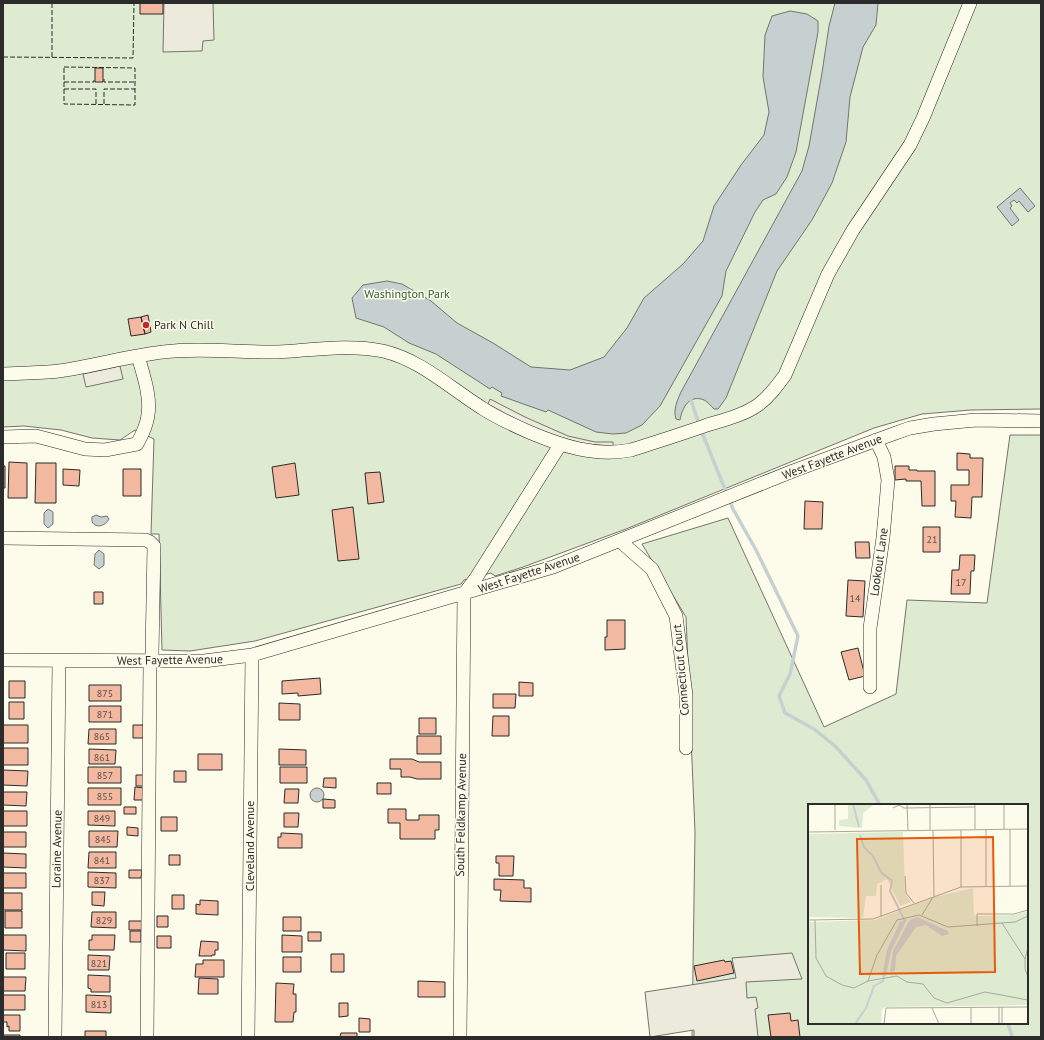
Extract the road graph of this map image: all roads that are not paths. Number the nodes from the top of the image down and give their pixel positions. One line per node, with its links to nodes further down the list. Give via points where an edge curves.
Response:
1 (970, 3): 7 (street, via 913,138 853,230 828,274 785,375 777,386 758,405 747,411 622,452 579,450)
2 (138, 356): 3 (street, via 59,371); 5 (street, via 149,414 137,444 105,450 85,449 36,436); 7 (street, via 183,350 275,352 355,347 385,352 419,364 495,416)
3 (3, 374)
4 (1041, 421): 6 (street, West Fayette Avenue, via 976,420 934,424 910,428)
5 (3, 437)
6 (876, 440): 9 (street, West Fayette Avenue); 15 (street, Lookout Lane, via 884,457 888,480 883,538 870,628)
7 (560, 445): 10 (street)
8 (3, 538): 14 (street, via 150,542 154,546)
9 (620, 541): 10 (street, West Fayette Avenue, via 553,567); 16 (street, Connecticut Court, via 652,569 676,616 686,695)
10 (464, 594): 11 (street, West Fayette Avenue); 20 (street, South Feldkamp Avenue)
11 (252, 655): 14 (street, West Fayette Avenue, via 204,661); 19 (street, Cleveland Avenue)
12 (3, 660): 13 (street, West Fayette Avenue)
13 (59, 661): 14 (street, West Fayette Avenue); 17 (street, Loraine Avenue)
14 (150, 662): 18 (street)
15 (870, 686)
16 (686, 748)
17 (55, 1037)
18 (147, 1037)
19 (248, 1037)
20 (460, 1037)

